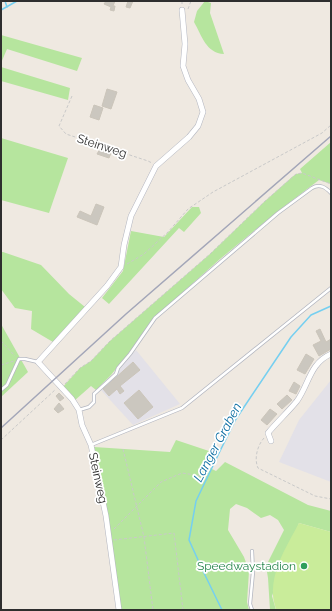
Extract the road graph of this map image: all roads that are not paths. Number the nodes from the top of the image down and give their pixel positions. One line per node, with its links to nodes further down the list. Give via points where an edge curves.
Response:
1 (182, 10): 5 (street, via 185,44 183,66 203,112 198,126 156,166 131,216 121,268)
2 (331, 193): 7 (lane, via 322,186 312,188 278,213 155,318 116,374 94,394 94,402 89,407)
3 (331, 288): 9 (lane, via 182,408)
4 (331, 354): 8 (street, via 316,364 297,401 268,434)
5 (38, 362): 6 (lane, via 18,359 7,385); 7 (street, Steinweg, via 72,398)
6 (1, 390)
7 (79, 410): 9 (street, Steinweg, via 82,425)
8 (271, 440)
9 (91, 445): 11 (street, Steinweg, via 110,541)
10 (252, 551): 12 (lane)
11 (119, 610)
12 (252, 610)

